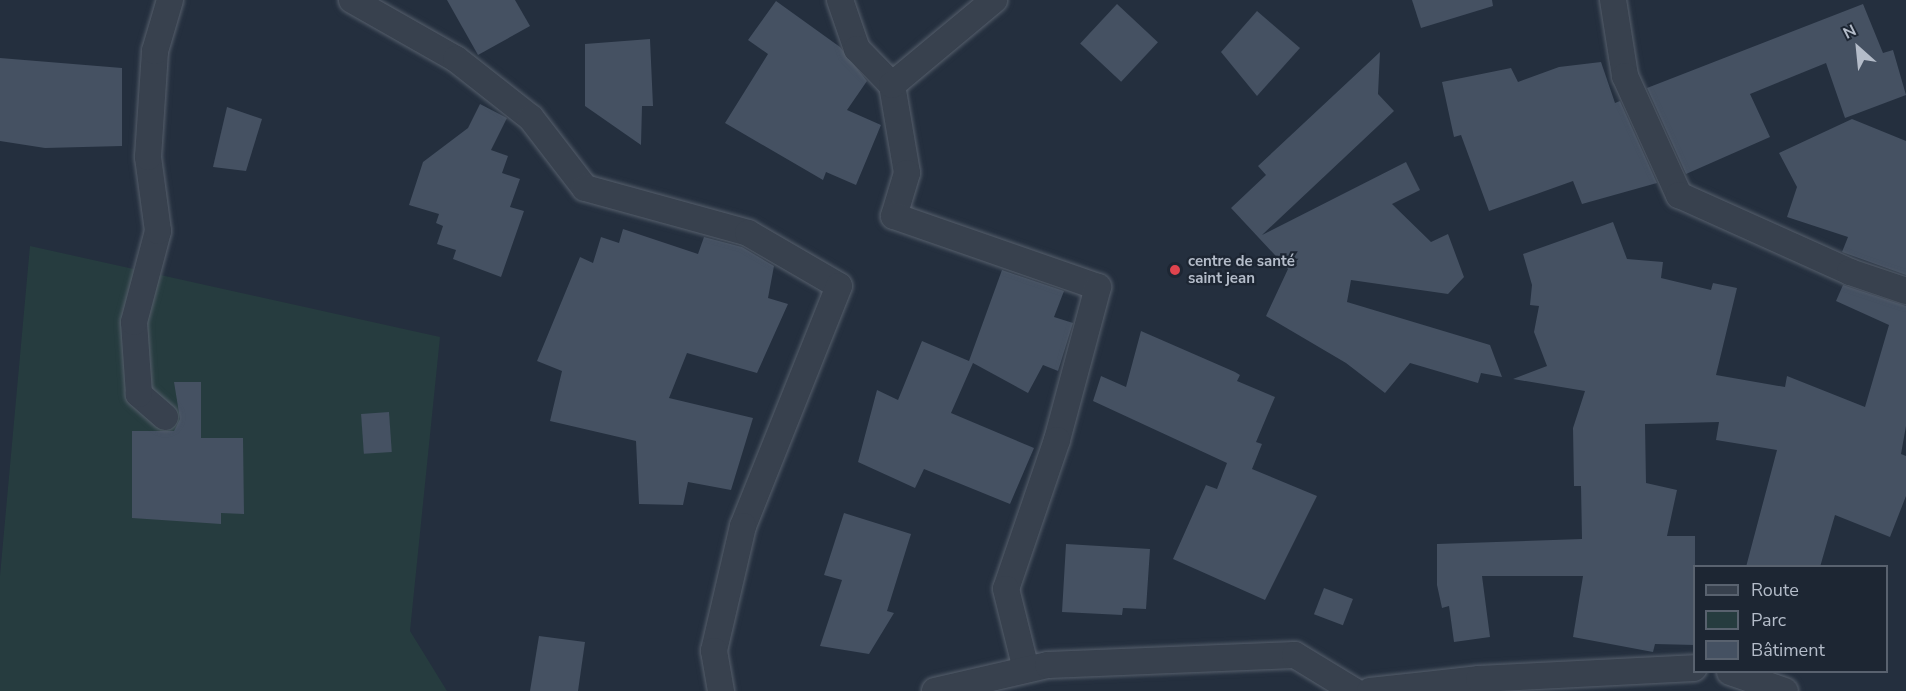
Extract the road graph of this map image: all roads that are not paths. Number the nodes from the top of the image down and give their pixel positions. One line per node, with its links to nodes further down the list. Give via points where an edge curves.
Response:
1 (170, 0): 9 (street, via 155,51 148,157 158,231 134,322 139,393)
2 (352, 0): 6 (street)
3 (840, 0): 7 (street, via 857,49)
4 (994, 0): 7 (street)
5 (1613, 0): 8 (street, via 1625,76 1679,195 1850,272)
6 (376, 7): 13 (street, via 456,59 531,118 585,188 748,232 839,286 743,526 714,651)
7 (892, 84): 11 (street, via 907,173 894,216 1098,287 1057,440 1006,590)
8 (1906, 291)
9 (165, 417)
10 (1693, 668): 16 (street, via 1479,679)
11 (1026, 669): 14 (street); 15 (street, via 1295,656)
12 (1733, 673): 17 (street)
13 (721, 691)
14 (935, 691)
15 (1354, 691)
16 (1370, 691)
17 (1785, 691)

